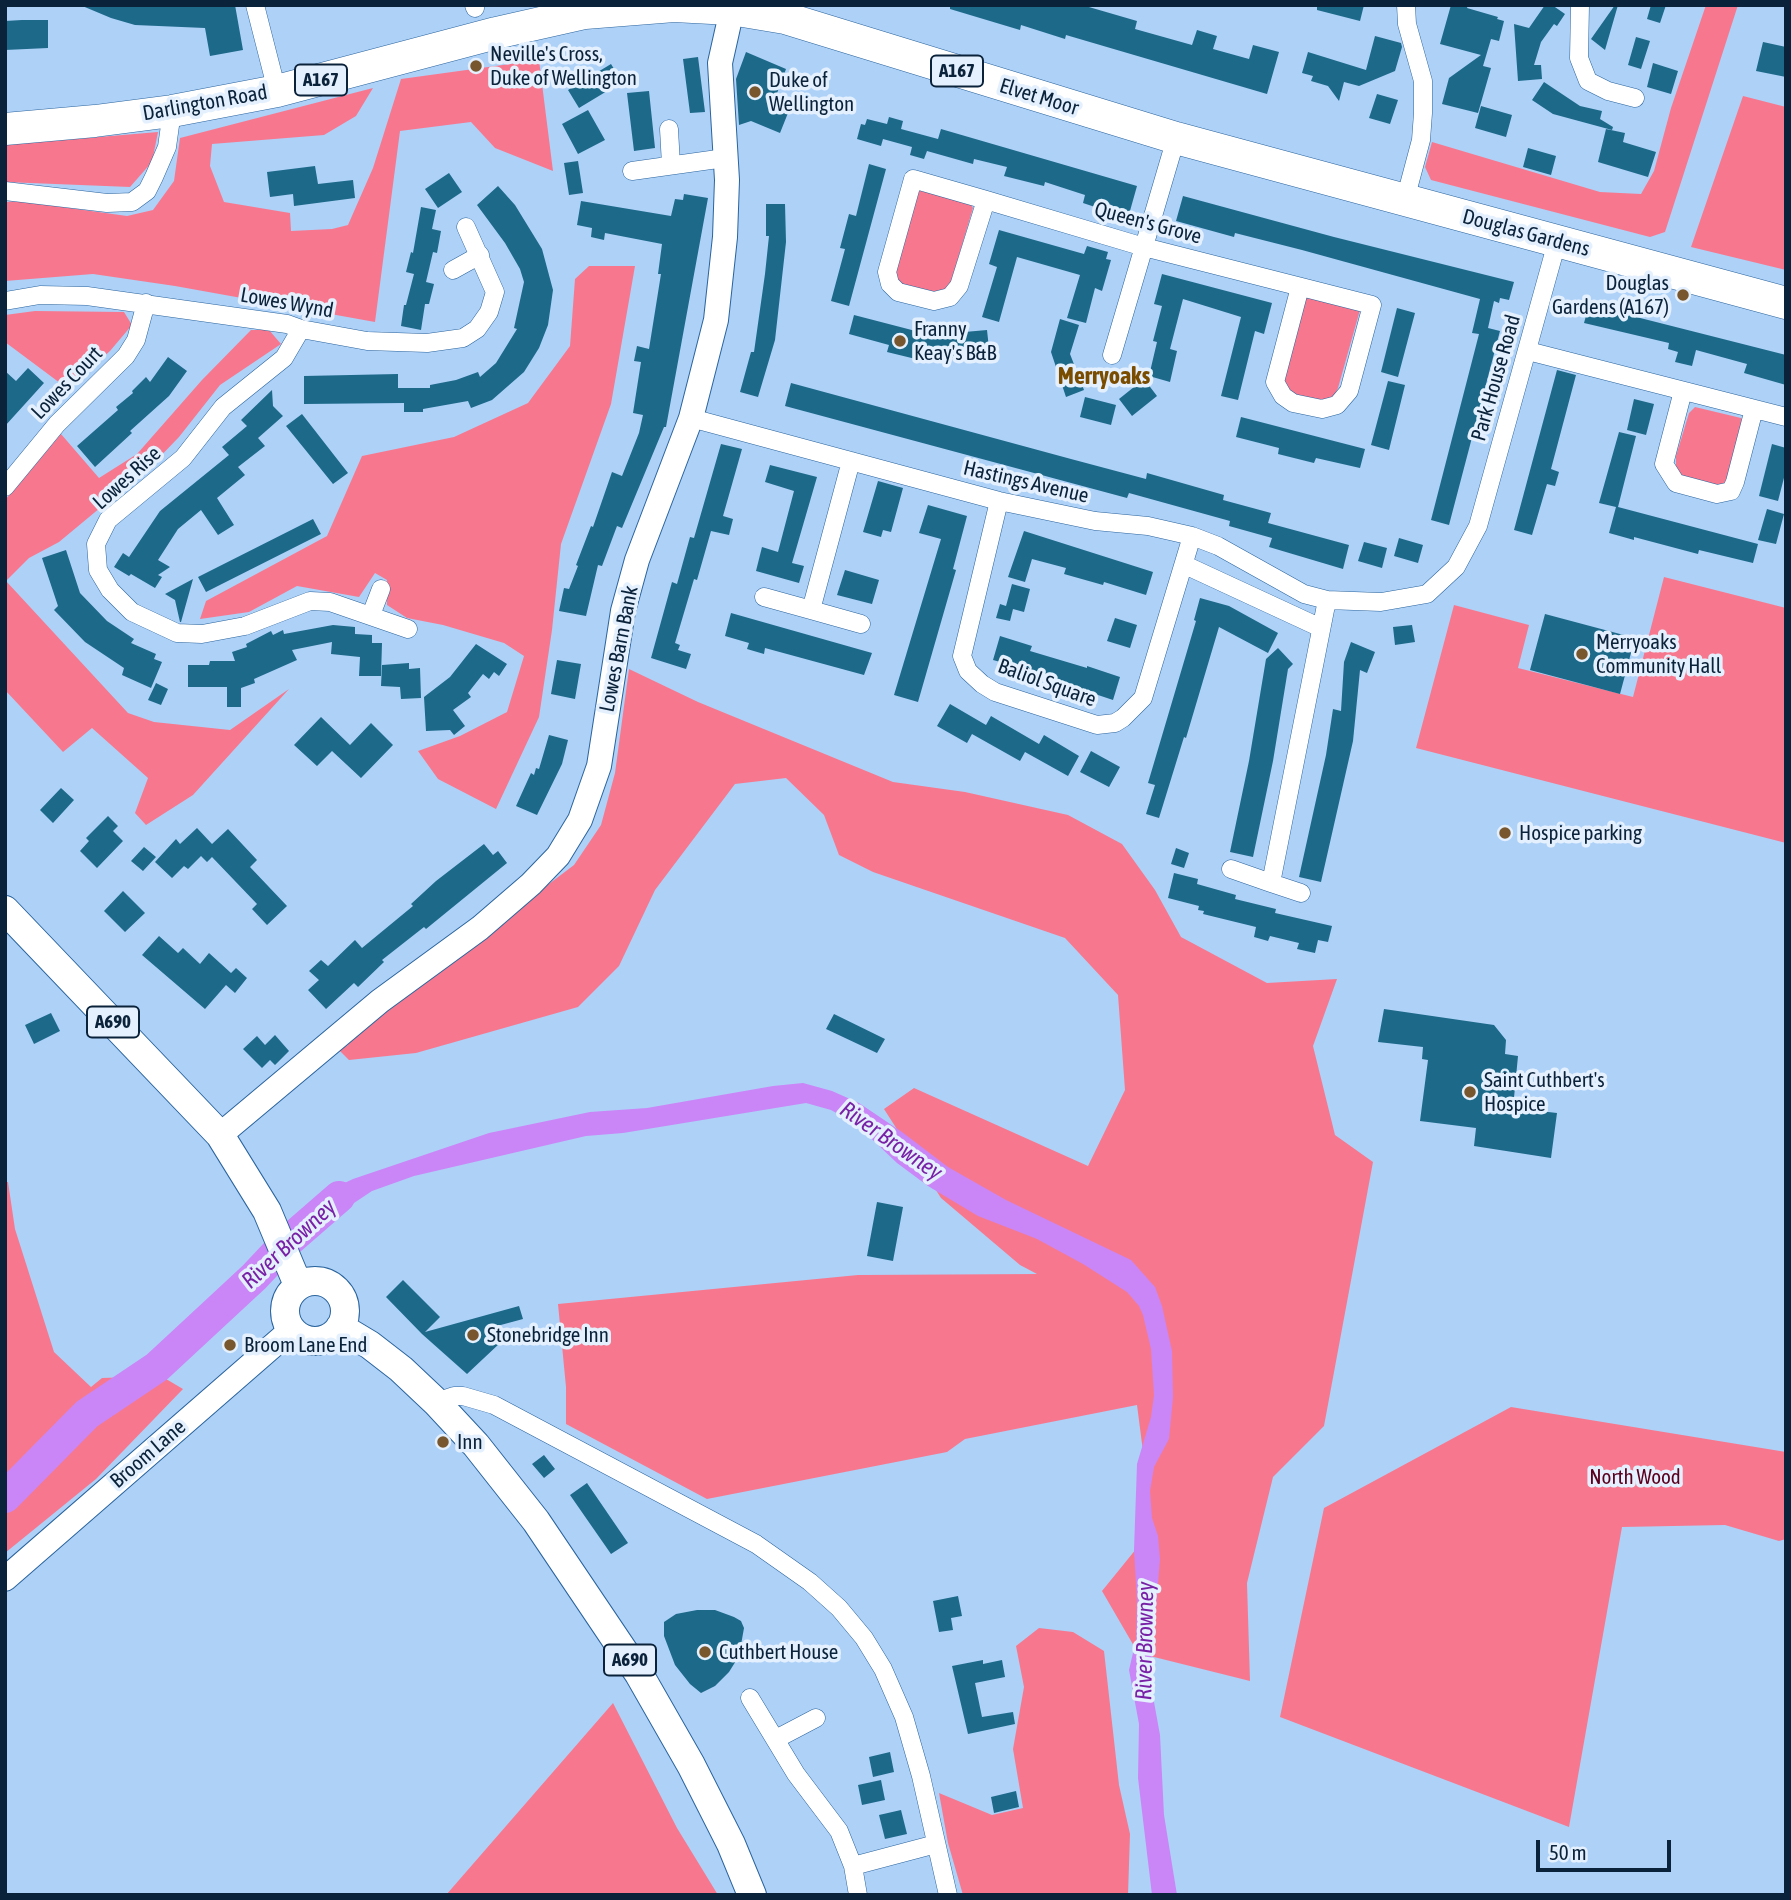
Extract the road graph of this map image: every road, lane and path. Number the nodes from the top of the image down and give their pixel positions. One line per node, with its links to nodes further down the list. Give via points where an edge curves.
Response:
1 (255, 5): 5 (street)
2 (1406, 5): 17 (street, via 1423,81 1423,113 1421,140)
3 (1580, 5): 6 (street, via 1579,58 1588,81)
4 (732, 7): 5 (highway, Darlington Road / A167, via 585,13); 10 (highway, Elvet Moor / A167, via 830,31); 11 (street, Lowes Barn Bank, via 720,63)
5 (277, 91): 7 (highway, Darlington Road / A167)
6 (1635, 98)
7 (172, 111): 8 (highway, Darlington Road / A167); 15 (street, via 167,147 154,177 147,191 132,201 107,203)
8 (5, 129)
9 (669, 129): 13 (street)
10 (1176, 138): 12 (highway, Elvet Moor / A167); 20 (street)
11 (724, 158): 13 (street); 33 (street, Lowes Barn Bank, via 727,180 720,289)
12 (1265, 163): 17 (highway, Douglas Gardens / A167)
13 (670, 165): 14 (street)
14 (632, 171)
15 (5, 191)
16 (986, 200): 16 (street, Queen's Grove, via 913,179 887,272 890,284 898,292 934,301 950,297 959,286); 20 (street, Queen's Grove)
17 (1405, 200): 19 (highway, Douglas Gardens / A167)
18 (466, 227): 21 (street, Lowes Wynd)
19 (1557, 242): 26 (highway, Douglas Gardens / A167); 28 (street, Park House Road)
20 (1144, 247): 23 (street, Queen's Grove); 29 (street)
21 (480, 255): 22 (street); 27 (street, Lowes Wynd, via 495,292 489,312 477,329 463,338 428,343 367,341)
22 (453, 270)
23 (1300, 287): 23 (street, Queen's Grove, via 1372,305 1349,391 1337,405 1322,409 1293,403 1283,397 1275,382)
24 (5, 301): 25 (street, Lowes Wynd, via 87,296)
25 (146, 303): 27 (street, Lowes Wynd); 35 (street, Lowes Court, via 136,340 126,356 57,424)
26 (1786, 303)
27 (301, 329): 44 (street, Lowes Rise, via 284,358 223,407 183,458 108,520 96,544 98,570 132,612 177,633 202,634 245,626 310,601)
28 (1528, 351): 30 (street); 37 (street, Park House Road)
29 (1112, 355)
30 (1683, 391): 31 (street); 31 (street, via 1664,464 1676,484 1717,494 1731,491)
31 (1755, 409): 32 (street)
32 (1786, 417)
33 (691, 418): 34 (street, Hastings Avenue); 52 (street, Lowes Barn Bank, via 623,611 594,785 558,856 480,928 380,1001)
34 (851, 461): 36 (street, Hastings Avenue); 43 (street)
35 (5, 487)
36 (999, 501): 38 (street, Hastings Avenue, via 1095,522 1148,526); 39 (street, Baliol Square, via 962,656 968,671 995,692 1097,725 1115,723 1129,714 1143,698)
37 (1478, 526): 42 (street, Hastings Avenue, via 1456,567 1427,594 1381,602)
38 (1192, 536): 39 (street); 42 (street, Hastings Avenue, via 1304,594)
39 (1185, 565): 46 (street)
40 (381, 589): 44 (street)
41 (764, 597): 43 (street)
42 (1327, 600): 46 (street)
43 (811, 610): 45 (street)
44 (371, 615): 47 (street, Lowes Rise)
45 (861, 624)
46 (1321, 628): 49 (street)
47 (408, 629)
48 (1231, 869): 49 (street)
49 (1272, 883): 50 (street)
50 (1301, 893)
51 (5, 910): 52 (main road, A690)
52 (220, 1135): 53 (main road, A690, via 267,1211)
53 (298, 1285): 54 (main road, via 315,1280 332,1286 343,1300); 55 (main road, via 290,1292 284,1311)
54 (340, 1327): 55 (main road, via 316,1341); 56 (main road, A690, via 401,1368)
55 (291, 1330): 57 (street, Broom Lane)
56 (436, 1402): 61 (street, via 463,1396 494,1405 756,1544 810,1582 839,1608 883,1669 904,1717); 63 (main road, A690, via 536,1521 612,1632 691,1765)
57 (5, 1579)
58 (750, 1698): 60 (street)
59 (816, 1718): 60 (street)
60 (776, 1739): 62 (street, via 839,1831)
61 (936, 1844): 62 (street); 65 (street)
62 (853, 1866): 64 (street)
63 (752, 1895)
64 (858, 1895)
65 (948, 1895)

